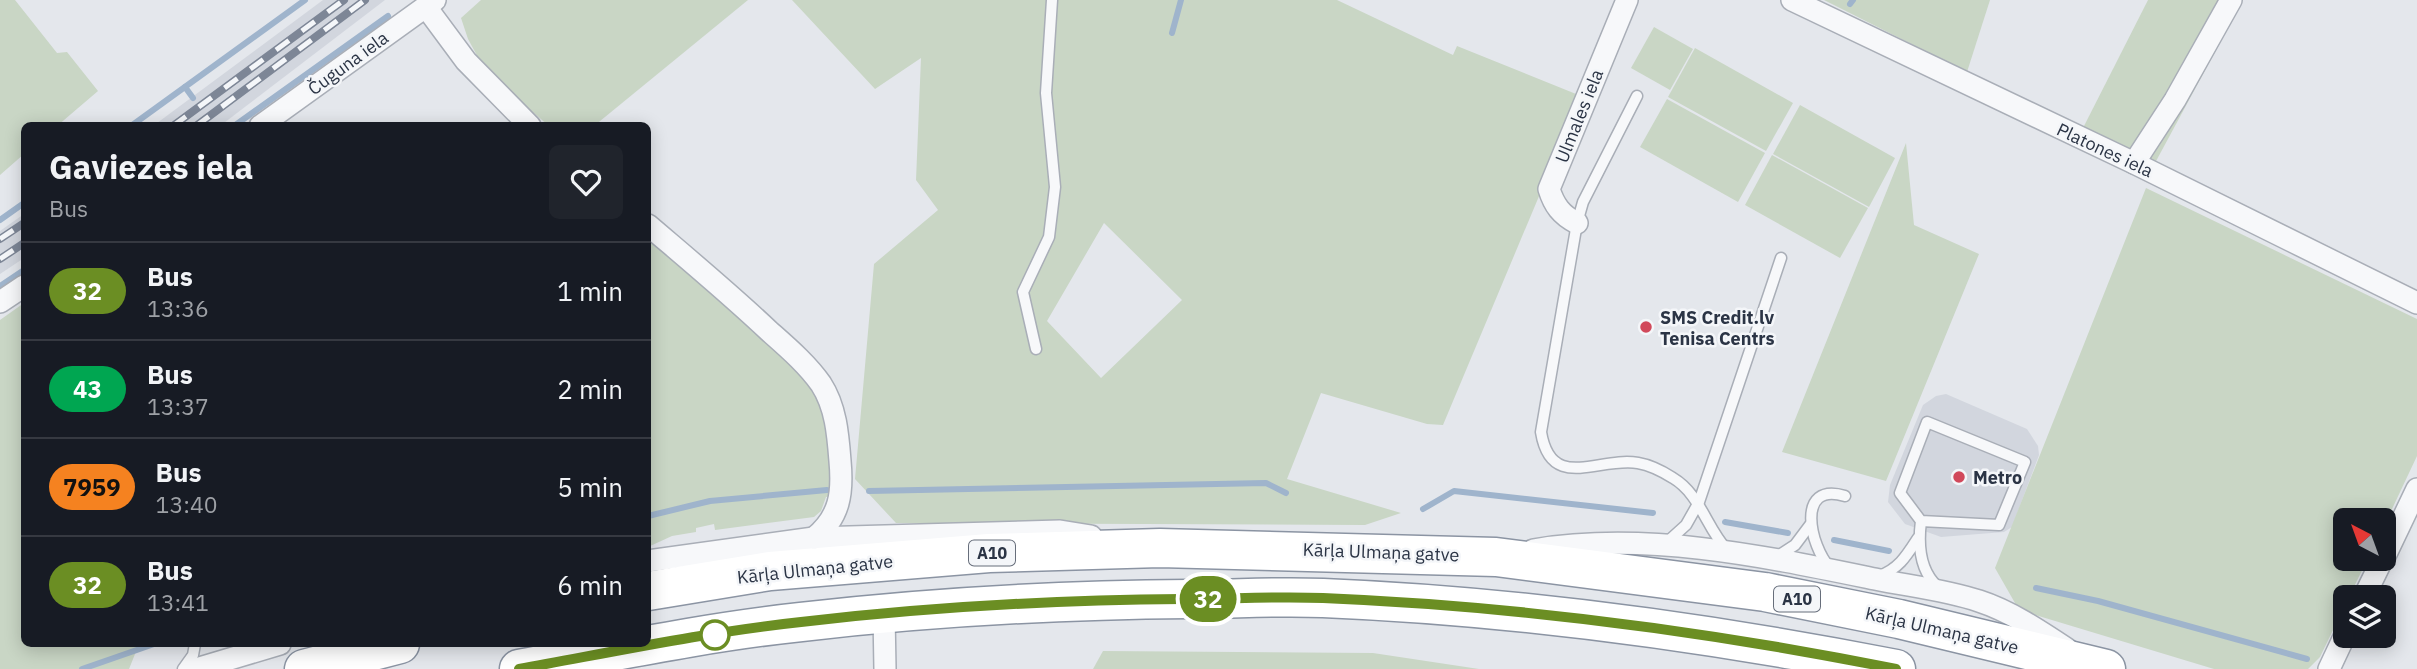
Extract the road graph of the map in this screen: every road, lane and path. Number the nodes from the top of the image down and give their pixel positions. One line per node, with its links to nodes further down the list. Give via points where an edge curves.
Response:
1 (1052, 0): 16 (lane, via 1046,93 1055,187 1049,237 1023,292)
2 (1627, 0): 10 (street, Ulmales iela, via 1549,189 1554,204)
3 (1792, 0): 9 (street, Platones iela)
4 (2231, 0): 9 (street)
5 (431, 4): 7 (street, Čuguna iela); 8 (street, via 466,61)
6 (1637, 96): 10 (lane, via 1583,202)
7 (266, 122)
8 (526, 122)
9 (2134, 163): 15 (street, Platones iela)
10 (1577, 223): 19 (lane, via 1541,432 1544,451 1571,468 1636,462 1656,468)
11 (651, 228): 23 (street, via 800,360 822,386 836,421 842,484 841,500 829,526)
12 (1781, 258): 19 (lane)
13 (21, 288): 14 (street)
14 (0, 302)
15 (2417, 303)
16 (1036, 349)
17 (2417, 489): 22 (street)
18 (1845, 496): 21 (lane, via 1833,492 1821,496 1811,510)
19 (1699, 502): 25 (lane, via 1686,525); 27 (lane, via 1713,534)
20 (1921, 522): 20 (lane, via 1998,525 2025,462 1927,422 1900,492); 24 (lane)
21 (1810, 525): 29 (lane, via 1796,545); 31 (lane, via 1822,559)
22 (2396, 532)
23 (814, 538): 26 (street, via 1060,531); 30 (street)
24 (1918, 538): 32 (lane, via 1893,571); 34 (lane, via 1925,571)
25 (1664, 544): 27 (street); 28 (street, via 1560,546)
26 (1160, 548): 28 (highway, Kārļa Ulmaņa gatve / A10); 33 (highway, Kārļa Ulmaņa gatve / A10, via 989,553 770,571)
27 (1730, 554): 29 (street)
28 (1496, 556): 42 (highway, Kārļa Ulmaņa gatve / A10, via 1765,592)
29 (1772, 559): 31 (street)
30 (651, 561)
31 (1832, 570): 32 (street)
32 (1871, 578): 34 (street)
33 (651, 591)
34 (1945, 593): 42 (street, via 1979,601 2023,622)
35 (884, 614): 40 (highway, via 799,622); 47 (street); 48 (highway, via 1102,600 1320,598 1615,621)
36 (194, 647): 43 (lane)
37 (270, 647): 44 (street)
38 (388, 647): 45 (highway)
39 (650, 647): 46 (highway)
40 (651, 647)
41 (2339, 648): 49 (street)
42 (2099, 667)
43 (183, 669)
44 (196, 669)
45 (304, 669)
46 (519, 669)
47 (885, 669)
48 (1896, 669)
49 (2329, 669)

